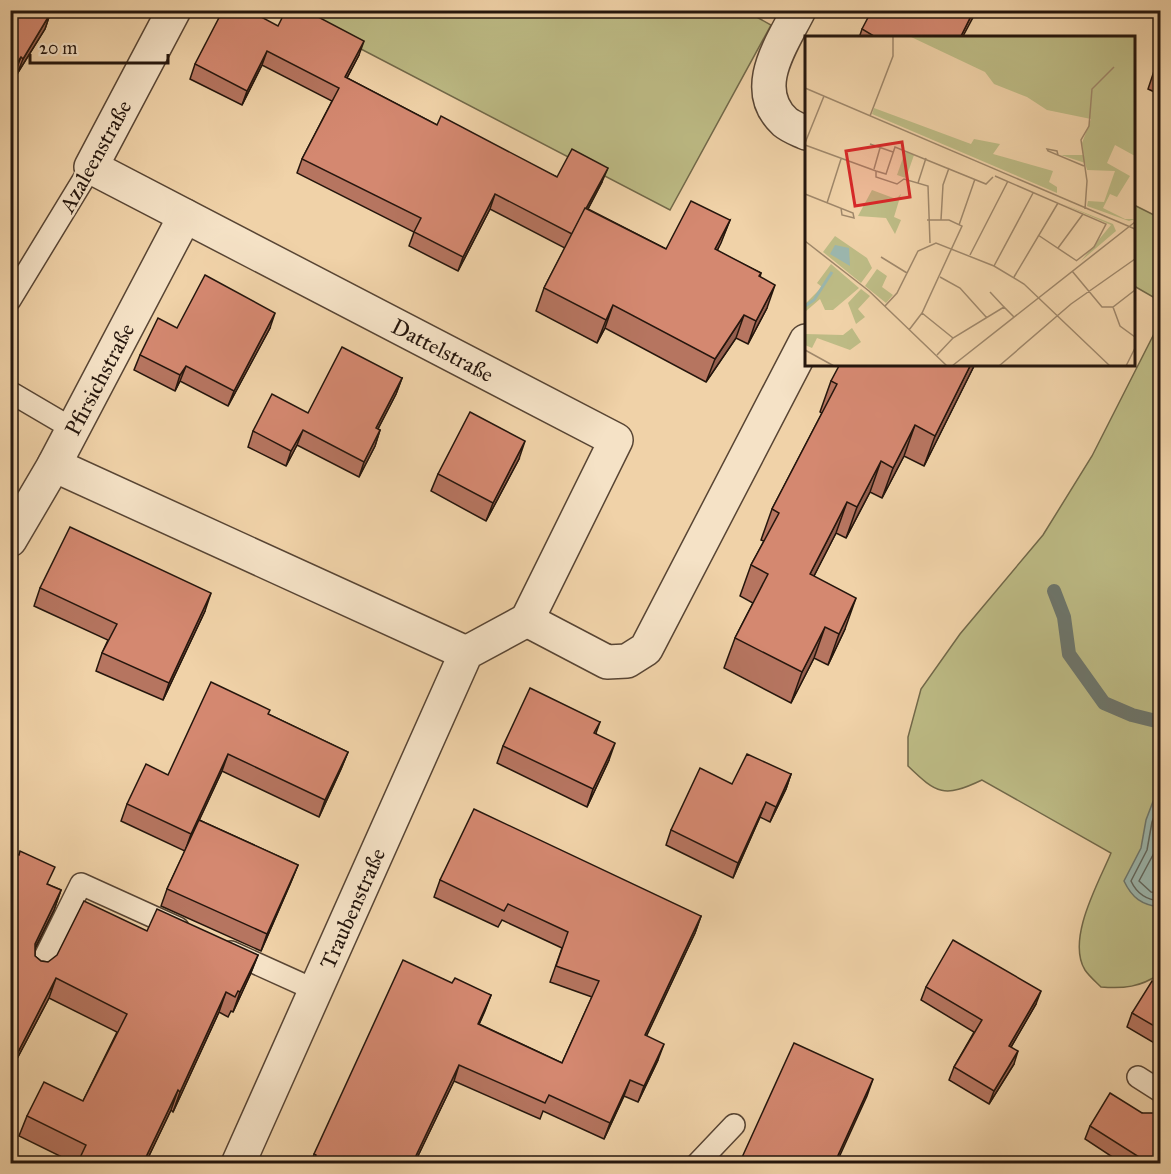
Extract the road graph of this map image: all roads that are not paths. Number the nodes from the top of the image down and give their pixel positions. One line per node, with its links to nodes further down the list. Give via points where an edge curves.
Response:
1 (174, 10): 4 (street, Azaleenstraße)
2 (799, 10): 3 (street, via 771,65 768,95 785,122)
3 (805, 132)
4 (91, 167): 5 (street, Dattelstraße); 6 (lane, Azaleenstraße)
5 (185, 216): 9 (street, Pfirsichstraße); 12 (street, Dattelstraße, via 616,440)
6 (10, 300)
7 (805, 345): 12 (street, via 646,649 627,661 606,662)
8 (10, 392): 9 (lane)
9 (73, 429): 10 (street, Pfirsichstraße)
10 (54, 465): 11 (street, Pfirsichstraße); 13 (street)
11 (10, 540)
12 (527, 620): 13 (street)
13 (466, 652): 15 (street, Traubenstraße)
14 (39, 969): 15 (lane, via 81,884)
15 (315, 990): 19 (street, Traubenstraße)
16 (1138, 1077): 17 (lane)
17 (1161, 1091)
18 (734, 1125): 20 (lane)
19 (238, 1164)
20 (697, 1164)

